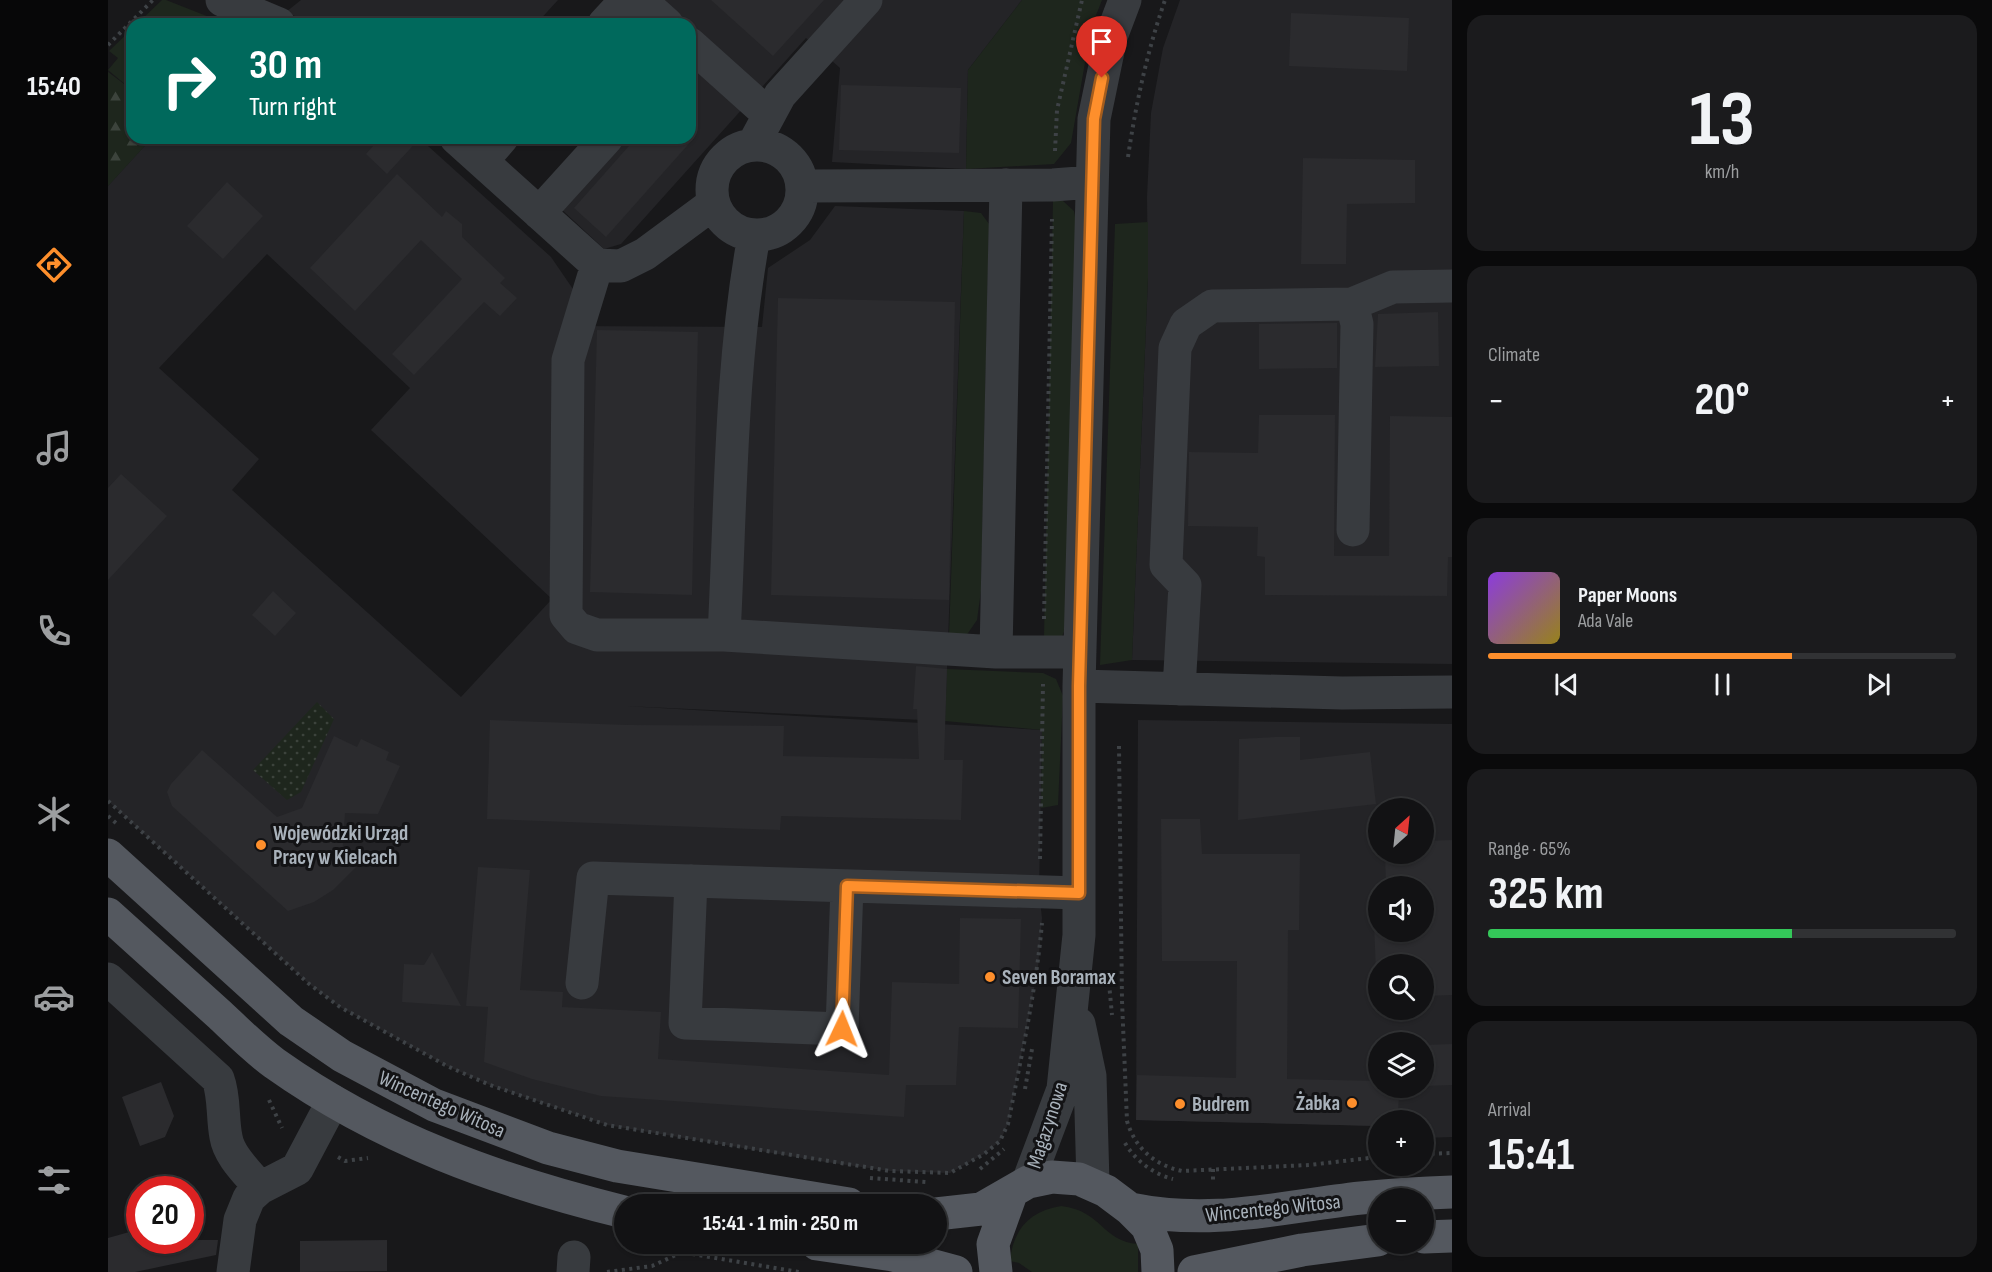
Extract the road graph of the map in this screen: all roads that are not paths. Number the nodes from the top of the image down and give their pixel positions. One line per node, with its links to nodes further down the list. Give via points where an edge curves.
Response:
1 (222, 0): 6 (street)
2 (626, 0): 7 (street)
3 (640, 0): 8 (street)
4 (866, 0): 10 (street)
5 (1125, 0): 15 (street, Magazynowa, via 1111,38 1094,119)
6 (265, 18)
7 (610, 18)
8 (660, 18)
9 (696, 50): 10 (street)
10 (768, 114): 13 (street)
11 (474, 144): 14 (street)
12 (602, 144): 19 (street)
13 (753, 144): 17 (street, via 786,155 799,172); 18 (street, via 739,148 718,167 713,180)
14 (492, 150): 19 (street)
15 (1092, 182): 16 (street); 27 (street, Magazynowa)
16 (1006, 185): 17 (street); 26 (street)
17 (802, 186): 20 (street, via 795,216 769,234)
18 (714, 203): 20 (street, via 738,232); 21 (street, via 645,254 621,266)
19 (539, 213): 21 (street)
20 (754, 236): 25 (street, via 742,297)
21 (597, 265): 25 (street, via 568,360 566,615 577,628 597,635)
22 (1452, 286): 23 (street, via 1393,287)
23 (1352, 304): 24 (street, via 1357,324); 29 (street, via 1212,306 1186,324 1175,348 1166,565 1185,585)
24 (1353, 530)
25 (724, 635): 26 (street)
26 (996, 652): 27 (street)
27 (1080, 652): 28 (street, Magazynowa)
28 (1079, 686): 29 (street); 34 (street, Magazynowa)
29 (1179, 689): 30 (street)
30 (1452, 692)
31 (114, 841): 44 (main road, Wincentego Witosa, via 291,1021 342,1056 434,1105 525,1140 617,1166)
32 (692, 881): 33 (street); 33 (street, via 685,1023 842,1029); 37 (street, via 593,878)
33 (847, 886): 34 (street)
34 (1079, 893): 38 (street, Magazynowa)
35 (108, 914): 39 (main road, Wincentego Witosa, via 272,1062)
36 (108, 978): 41 (street, via 218,1079 226,1138)
37 (582, 983)
38 (1073, 996): 40 (street, Magazynowa, via 1090,1076); 42 (street, Magazynowa, via 1060,1100)
39 (333, 1101): 41 (street, via 297,1169); 46 (main road, Wincentego Witosa, via 456,1162 562,1198)
40 (1093, 1183): 42 (main road, via 1064,1176); 45 (main road)
41 (260, 1188): 52 (street, via 249,1198 240,1220)
42 (1019, 1188): 47 (main road, via 981,1209); 54 (main road, via 993,1244)
43 (1452, 1192): 45 (main road, Wincentego Witosa, via 1188,1217)
44 (788, 1194)
45 (1130, 1209): 55 (main road, via 1147,1226 1157,1250)
46 (614, 1210)
47 (947, 1213)
48 (1452, 1236): 49 (main road)
49 (1434, 1237)
50 (1368, 1241): 56 (main road, Wincentego Witosa)
51 (886, 1254): 53 (main road)
52 (233, 1272)
53 (956, 1272)
54 (996, 1272)
55 (1158, 1272)
56 (1194, 1272)

